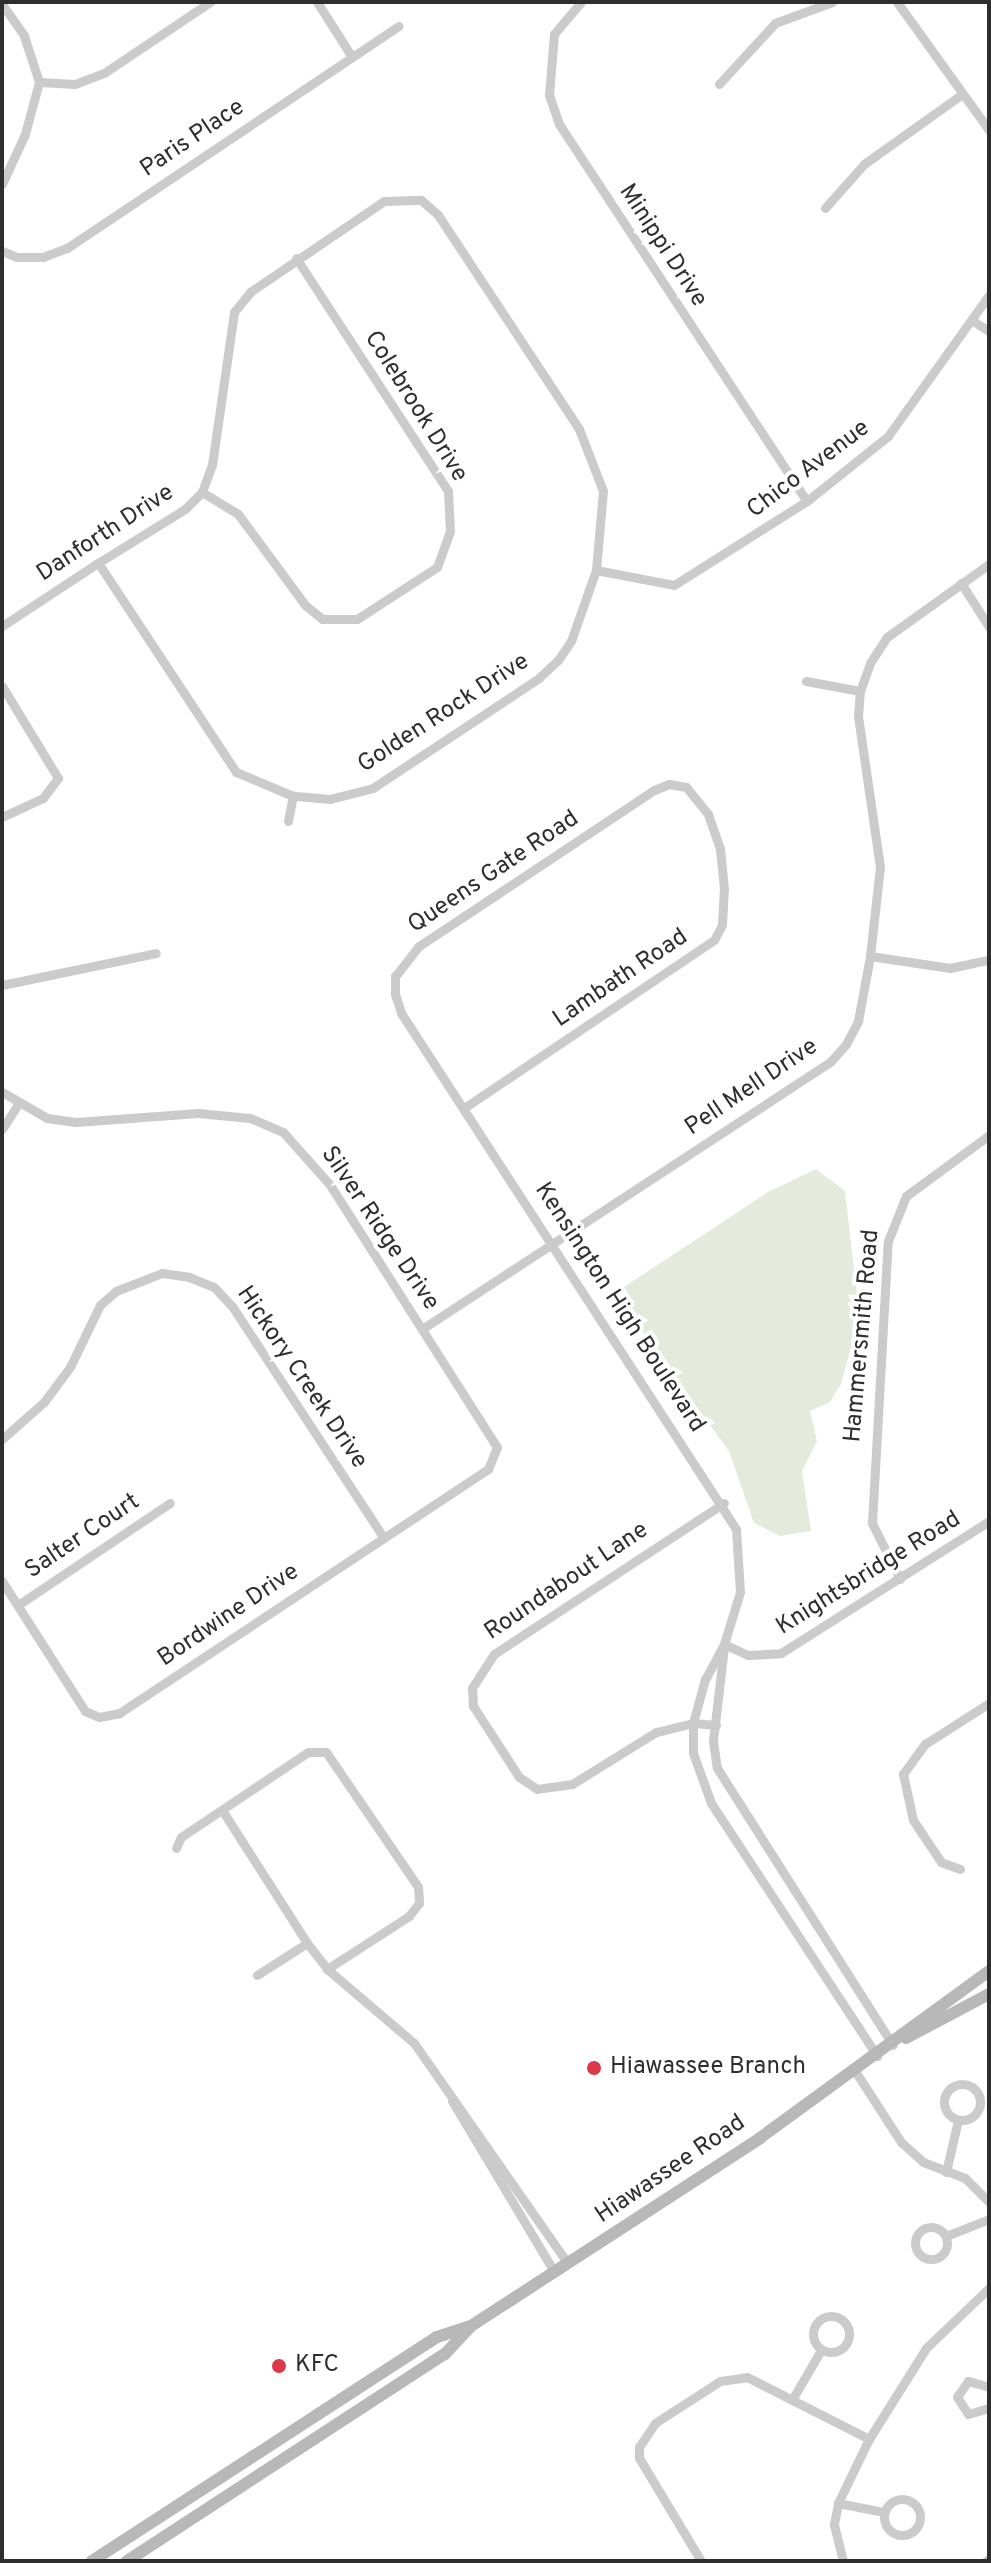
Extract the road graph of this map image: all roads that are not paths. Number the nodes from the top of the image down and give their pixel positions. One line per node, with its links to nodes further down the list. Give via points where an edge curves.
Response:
1 (210, 2): 9 (street, via 104,73 75,84)
2 (317, 2): 8 (street)
3 (581, 2): 22 (street, Minippi Drive, via 554,34 550,56 549,95 559,124)
4 (832, 2): 10 (street, via 775,23)
5 (897, 2): 11 (street)
6 (2, 4): 9 (street, via 24,36)
7 (399, 26): 8 (street, Paris Place)
8 (352, 57): 16 (street, Paris Place, via 67,248 43,257)
9 (39, 82): 13 (street, via 25,134)
10 (719, 84)
11 (962, 94): 12 (street); 15 (street, via 864,164)
12 (989, 130)
13 (2, 184)
14 (384, 201): 17 (street, Danforth Drive); 25 (street, Golden Rock Drive, via 421,200 438,215 579,429 603,491)
15 (825, 208)
16 (2, 251)
17 (296, 258): 21 (street, Danforth Drive, via 250,292 234,312 212,465); 21 (street, Colebrook Drive, via 448,491 450,531 437,567 357,619 322,619 305,605 238,514)
18 (989, 295): 19 (street, Chico Avenue)
19 (973, 321): 20 (street); 22 (street, Chico Avenue, via 888,436)
20 (989, 331)
21 (202, 492): 23 (street, Danforth Drive, via 185,509)
22 (807, 501): 25 (street, Chico Avenue, via 674,585)
23 (98, 563): 27 (street, Danforth Drive); 33 (street, Golden Rock Drive, via 236,772)
24 (989, 564): 26 (street, Pell Mell Drive)
25 (596, 570): 33 (street, Golden Rock Drive, via 571,641 539,678 373,788 330,799)
26 (961, 583): 28 (street); 31 (street, Pell Mell Drive, via 887,637)
27 (2, 626)
28 (989, 627)
29 (806, 681): 31 (street)
30 (2, 686): 34 (street, via 58,778 43,798)
31 (860, 691): 37 (street, Pell Mell Drive, via 858,717 880,867)
32 (654, 790): 40 (street, Queens Gate Road, via 403,959 395,976); 43 (street, Lambath Road, via 669,784 686,787 708,814 720,849 724,889 722,925 714,940)
33 (293, 796): 35 (street)
34 (2, 817)
35 (288, 821)
36 (156, 953): 39 (street)
37 (870, 956): 38 (street, via 950,968); 46 (street, Pell Mell Drive, via 858,1021 830,1062)
38 (989, 960)
39 (2, 985)
40 (401, 1013): 43 (street, Kensington High Boulevard)
41 (2, 1092): 42 (street, Silver Ridge Drive)
42 (18, 1104): 44 (street); 47 (street, Silver Ridge Drive, via 47,1118 76,1122 232,1114 283,1132 323,1175)
43 (464, 1108): 46 (street, Kensington High Boulevard)
44 (2, 1129)
45 (989, 1135): 54 (street, Hammersmith Road, via 906,1196 888,1241 872,1523)
46 (553, 1243): 47 (street, Pell Mell Drive); 51 (street, Kensington High Boulevard)
47 (422, 1329): 48 (street, Silver Ridge Drive)
48 (492, 1435): 53 (street, Bordwine Drive, via 497,1457 488,1469)
49 (2, 1439): 53 (street, Hickory Creek Drive, via 44,1402 70,1367 100,1305 116,1291 162,1273 189,1277 214,1287 232,1306)
50 (170, 1503): 56 (street, Salter Court)
51 (724, 1503): 57 (street, Kensington High Boulevard, via 741,1558 740,1592); 59 (street, Roundabout Lane, via 494,1654 472,1688 473,1706 519,1777 537,1789 572,1784 656,1732)
52 (989, 1521): 54 (street, Knightsbridge Road)
53 (384, 1538): 56 (street, Bordwine Drive, via 120,1713 99,1717 85,1711)
54 (900, 1579): 57 (street, Knightsbridge Road, via 781,1653 748,1655)
55 (2, 1581): 56 (street, Bordwine Drive)
56 (18, 1605)
57 (724, 1644): 59 (street, Kensington High Boulevard, via 705,1679); 60 (street, Kensington High Boulevard)
58 (989, 1703): 63 (street, via 925,1744 903,1774 913,1820 941,1862)
59 (693, 1723): 60 (street, Roundabout Lane); 70 (street, Kensington High Boulevard, via 693,1753 711,1803)
60 (716, 1725): 69 (street, Kensington High Boulevard, via 717,1768 730,1797)
61 (222, 1810): 62 (street, via 181,1837); 64 (street); 65 (street, via 308,1752 326,1752 339,1765 418,1887 419,1903 409,1916)
62 (176, 1848)
63 (960, 1869)
64 (307, 1943): 65 (street); 67 (street)
65 (327, 1969): 72 (street, via 414,2043)
66 (989, 1971): 69 (street, Hiawassee Road, via 944,1999)
67 (257, 1975)
68 (989, 1994): 69 (street, Hiawassee Road)
69 (893, 2045): 70 (street, Hiawassee Road)
70 (877, 2056): 71 (street, Hiawassee Road)
71 (855, 2071): 74 (street, via 901,2142 923,2162); 78 (street, Hiawassee Road)
72 (451, 2098): 78 (street, via 467,2113); 79 (street, via 457,2117)
73 (958, 2120): 74 (street)
74 (946, 2172): 75 (street, via 965,2178)
75 (989, 2202)
76 (989, 2219): 77 (street)
77 (946, 2236)
78 (568, 2264): 79 (street, Hiawassee Road)
79 (555, 2273): 81 (street, Hiawassee Road)
80 (989, 2288): 86 (street, via 926,2348)
81 (471, 2326): 89 (street, Hiawassee Road, via 437,2337); 90 (street, Hiawassee Road, via 445,2354)
82 (821, 2350): 84 (street)
83 (989, 2387): 85 (street, via 968,2381 957,2397 968,2414)
84 (793, 2398): 86 (street); 91 (street, via 766,2383 734,2376 646,2434 639,2458 645,2476)
85 (989, 2408)
86 (869, 2439): 87 (street)
87 (838, 2503): 88 (street); 92 (street, via 834,2524)
88 (884, 2512): 88 (street, via 886,2526 898,2535 912,2532 920,2521 918,2507 906,2499 892,2501)
89 (92, 2561)
90 (127, 2561)
91 (701, 2561)
92 (843, 2561)

